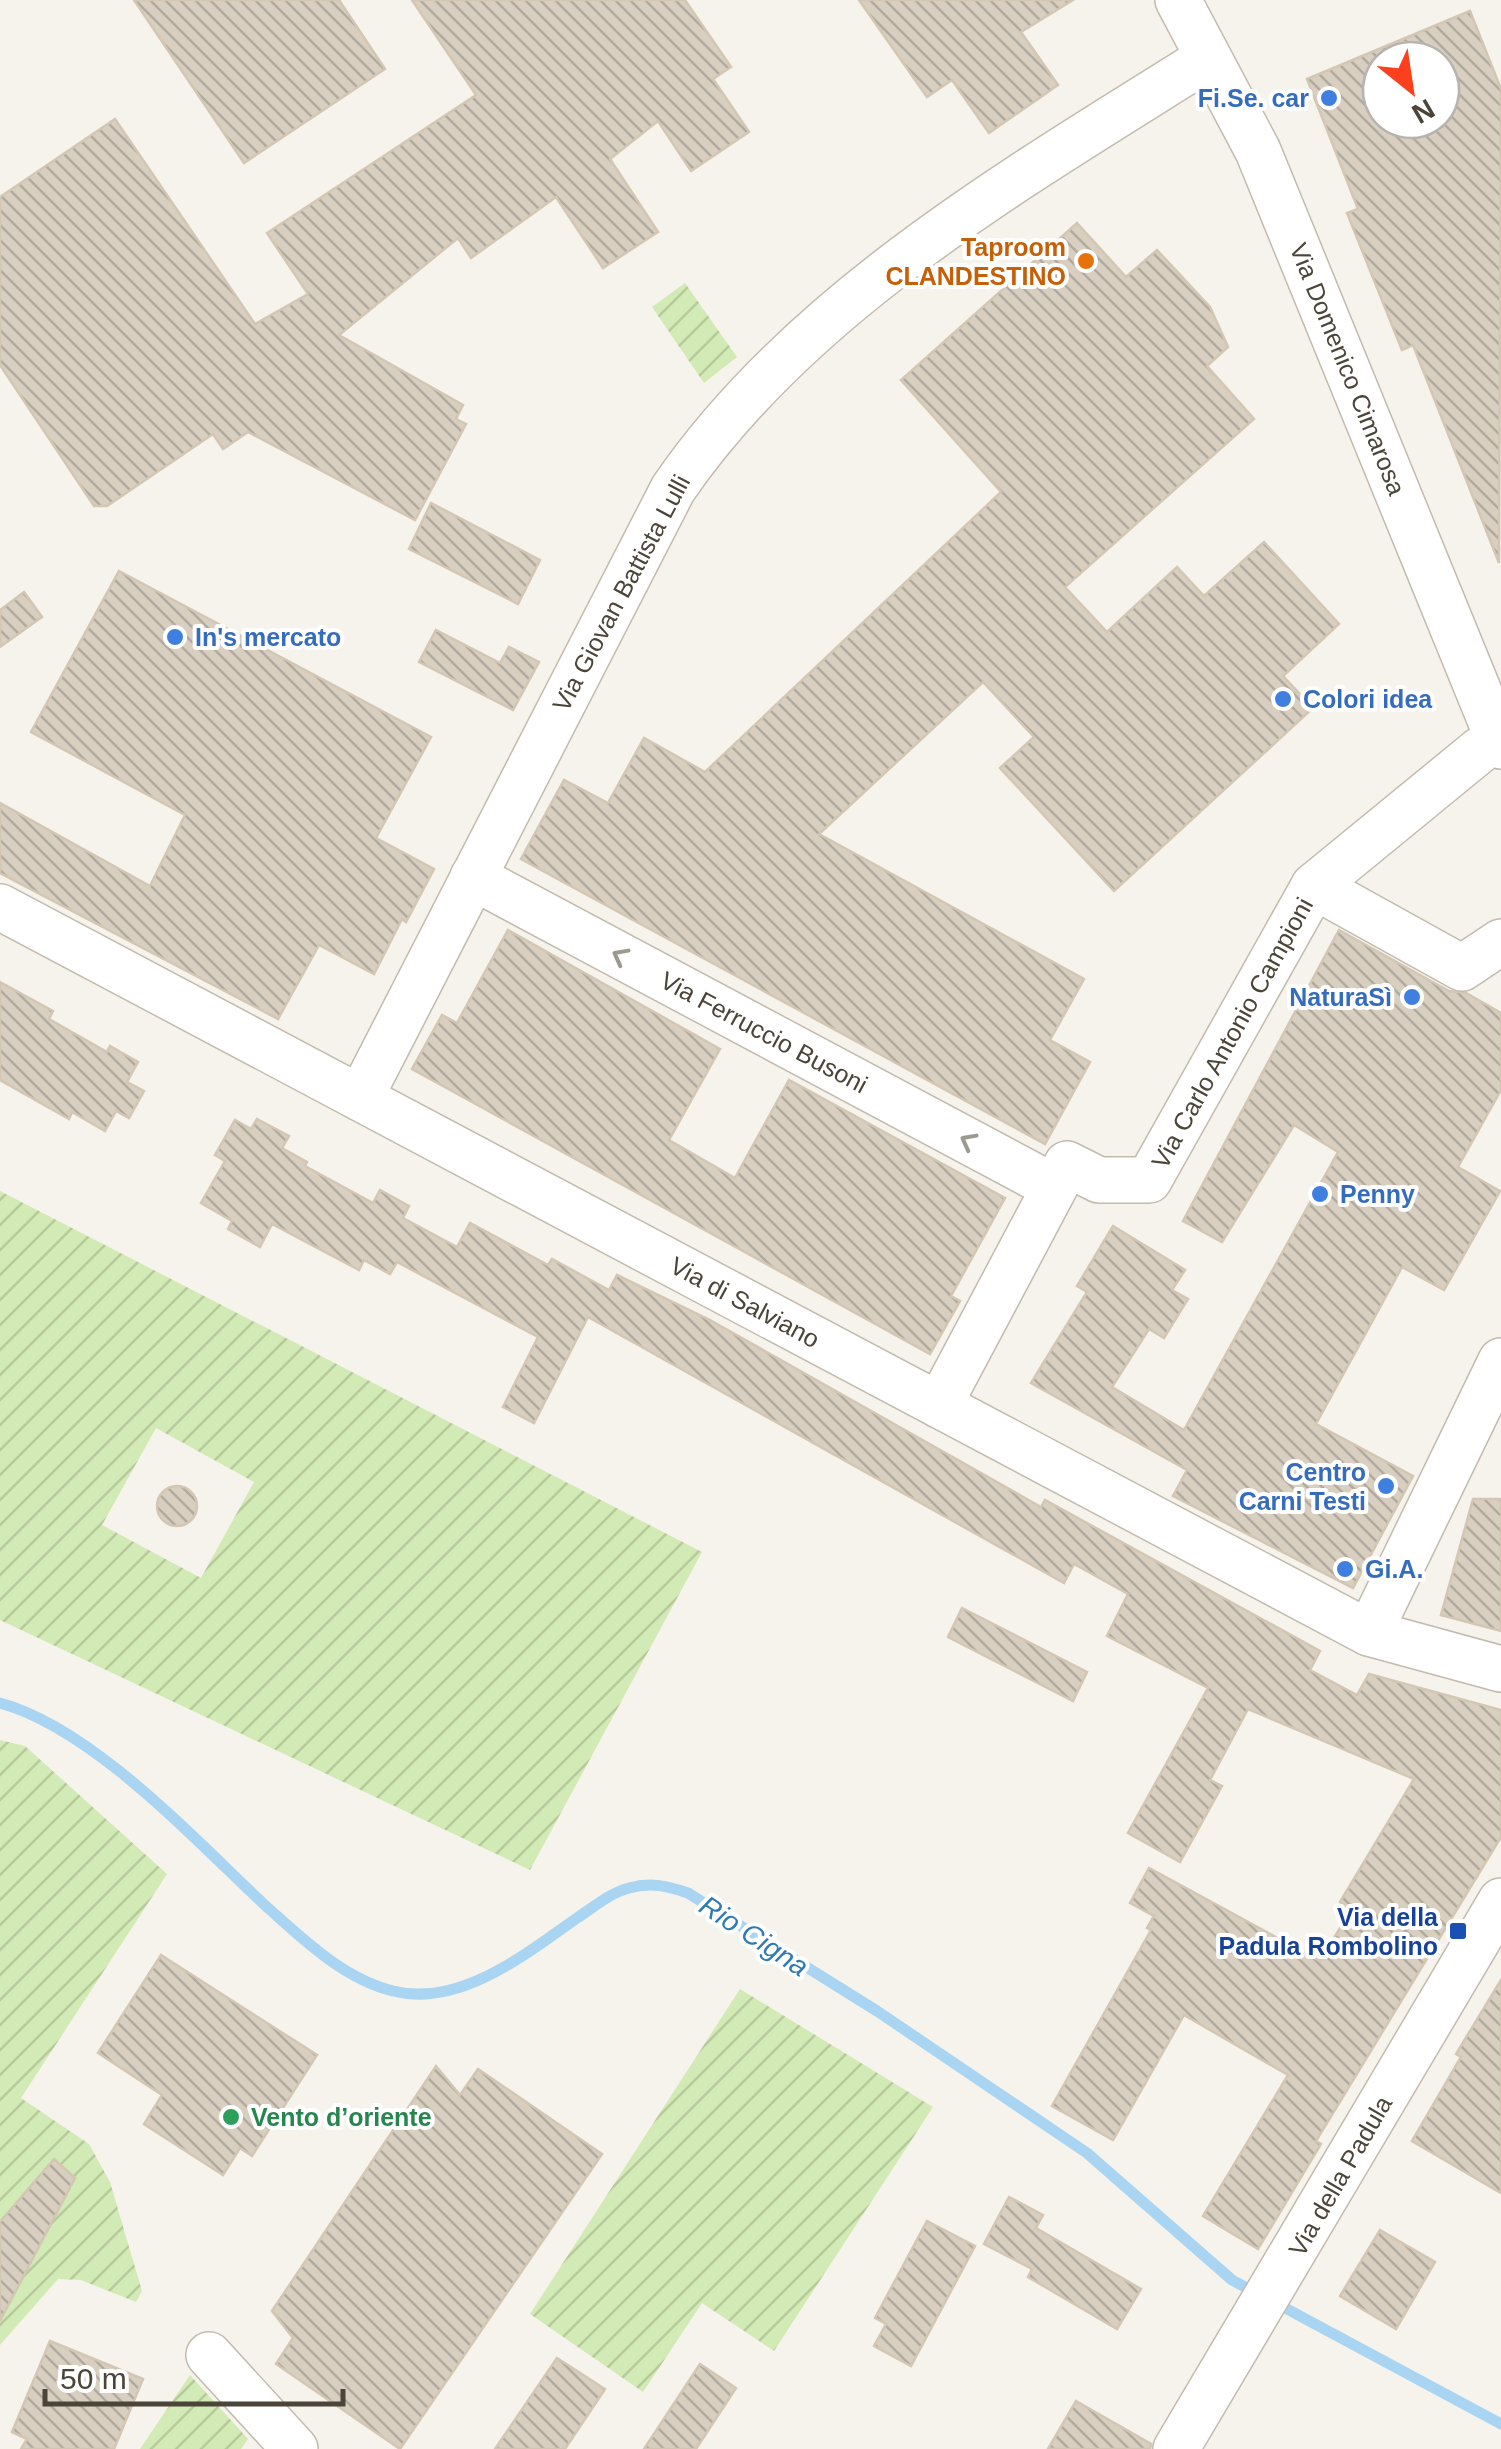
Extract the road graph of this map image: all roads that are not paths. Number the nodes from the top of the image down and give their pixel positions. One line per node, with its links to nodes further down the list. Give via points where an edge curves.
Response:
1 (1178, 0): 2 (street, Via Domenico Cimarosa)
2 (1208, 58): 3 (street, Via Domenico Cimarosa, via 1258,151); 4 (street, Via Giovan Battista Lulli, via 1026,173 904,261 768,372 706,440 672,489)
3 (1490, 748): 5 (street, Via Carlo Antonio Campioni)
4 (472, 877): 8 (street, Via Giovan Battista Lulli); 9 (street, Via Ferruccio Busoni, one-way to 4)
5 (1314, 886): 7 (street, Via Carlo Antonio Campioni, via 1462,968); 9 (street, Via Carlo Antonio Campioni, via 1150,1180 1099,1180 1067,1164)
6 (0, 907): 8 (street, Via di Salviano)
7 (1501, 942)
8 (360, 1098): 11 (street, Via di Salviano)
9 (1054, 1187): 11 (street)
10 (1501, 1361): 12 (street)
11 (940, 1405): 12 (street, Via di Salviano)
12 (1369, 1634): 13 (street, Via di Salviano)
13 (1501, 1669)
14 (1501, 1901): 17 (street, Via della Padula)
15 (209, 2356): 16 (street)
16 (295, 2449)
17 (1176, 2449)

